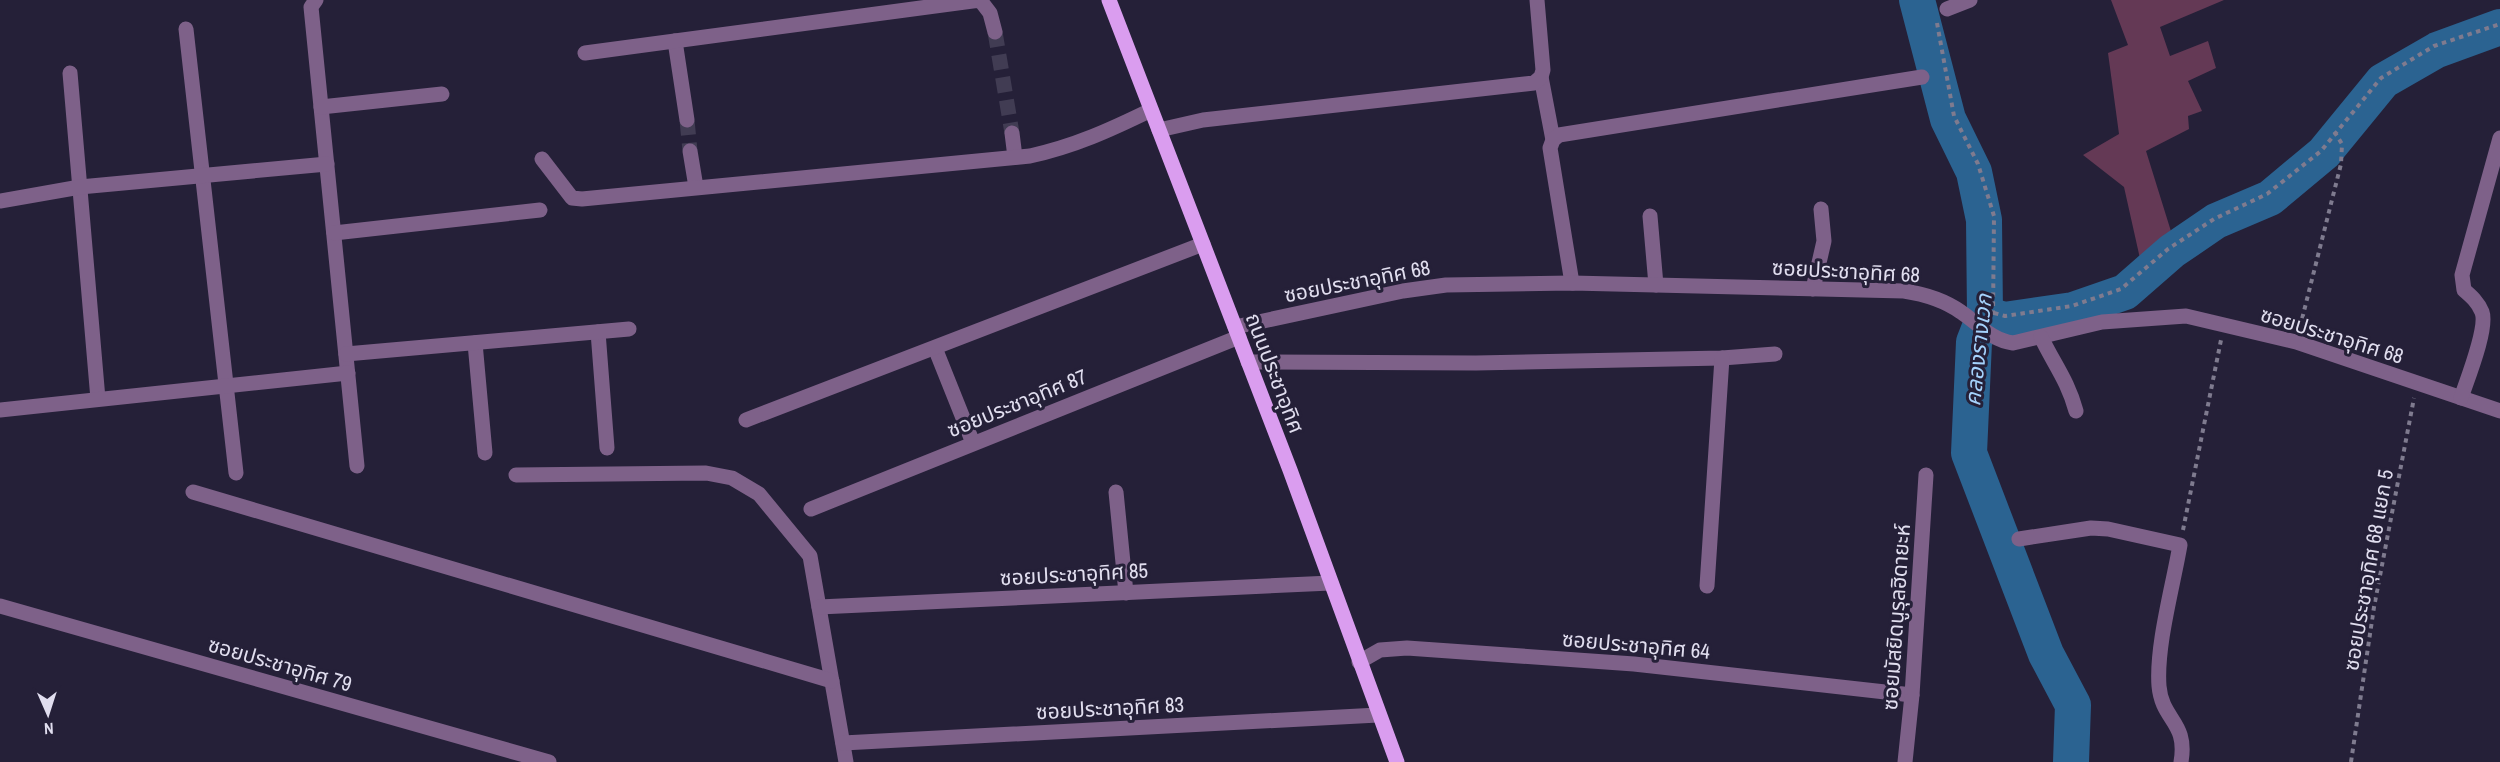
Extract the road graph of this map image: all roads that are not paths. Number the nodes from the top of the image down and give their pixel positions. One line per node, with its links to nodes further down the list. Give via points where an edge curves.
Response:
1 (316, 0): 14 (street, via 311,7)
2 (1109, 0): 15 (main road, ถนนประชาอุทิศ)
3 (1537, 0): 11 (street)
4 (1970, 0): 5 (street)
5 (1942, 15)
6 (186, 29): 25 (street)
7 (995, 32): 8 (street, via 990,13 980,0)
8 (675, 41): 9 (street); 16 (street)
9 (585, 53)
10 (70, 73): 27 (street)
11 (1541, 76): 17 (street, via 1534,83 1203,120); 20 (street)
12 (1922, 77): 20 (street, via 1572,132)
13 (442, 94): 14 (street)
14 (321, 107): 24 (street)
15 (1151, 110): 17 (main road, ถนนประชาอุทิศ); 22 (street, via 1068,147)
16 (687, 120)
17 (1159, 130): 33 (main road, ถนนประชาอุทิศ)
18 (1012, 133): 22 (street)
19 (2500, 138): 49 (street, via 2462,276 2464,290 2483,314)
20 (1552, 140): 34 (street, via 1550,148)
21 (690, 151): 26 (street)
22 (1015, 157): 26 (street)
23 (542, 159): 26 (street, via 572,198 582,200)
24 (327, 164): 25 (street); 32 (street)
25 (203, 176): 27 (street); 48 (street)
26 (696, 187)
27 (80, 188): 28 (street); 50 (street)
28 (0, 201)
29 (1821, 209): 36 (street, via 1824,241)
30 (540, 210): 32 (street)
31 (1650, 216): 35 (street)
32 (334, 233): 43 (street)
33 (1203, 244): 39 (main road, ถนนประชาอุทิศ); 42 (street)
34 (1572, 284): 35 (street, ซอยประชาอุทิศ 68); 39 (street, ซอยประชาอุทิศ 68, via 1435,286 1325,307)
35 (1656, 285): 36 (street, ซอยประชาอุทิศ 68)
36 (1813, 289): 40 (street, ซอยประชาอุทิศ 68, via 1921,293 1960,311 1999,341 2013,343)
37 (629, 329): 38 (street)
38 (598, 332): 41 (street); 56 (street)
39 (1237, 332): 46 (main road, ถนนประชาอุทิศ); 55 (street, ซอยประชาอุทิศ 87)
40 (2041, 337): 49 (street, ซอยประชาอุทิศ 68, via 2102,322 2186,316 2296,342); 52 (street, via 2063,374)
41 (475, 343): 43 (street); 57 (street)
42 (935, 348): 54 (street); 55 (street)
43 (346, 354): 47 (street)
44 (1775, 354): 45 (street)
45 (1722, 358): 46 (street); 67 (street)
46 (1248, 362): 66 (main road, ถนนประชาอุทิศ)
47 (348, 373): 48 (street); 58 (street)
48 (226, 386): 50 (street); 59 (street)
49 (2462, 398): 53 (street, ซอยประชาอุทิศ 68)
50 (98, 399): 51 (street)
51 (0, 410)
52 (2076, 411)
53 (2500, 411)
54 (746, 420)
55 (973, 443): 64 (street, ซอยประชาอุทิศ 87)
56 (607, 448)
57 (485, 453)
58 (357, 466)
59 (236, 473)
60 (1926, 475): 73 (street, ซอยมัสยิดนูรุลฮิดายะห์)
61 (516, 476): 70 (street, via 706,473 732,478 759,494 810,556)
62 (193, 492): 72 (street)
63 (1116, 492): 68 (street)
64 (811, 509)
65 (2019, 539): 80 (street, via 2091,528 2180,545 2158,666 2164,710 2182,734)
66 (1331, 583): 68 (street, ซอยประชาอุทิศ 85); 71 (main road, ถนนประชาอุทิศ)
67 (1707, 586)
68 (1126, 593): 70 (street, ซอยประชาอุทิศ 85)
69 (0, 606): 76 (street, ซอยประชาอุทิศ 79)
70 (819, 608): 72 (street)
71 (1359, 662): 73 (street, ซอยประชาอุทิศ 64, via 1380,650 1407,648 1634,664); 74 (main road, ถนนประชาอุทิศ)
72 (832, 681): 75 (street)
73 (1912, 695): 79 (street, ซอยมัสยิดนูรุลฮิดายะห์)
74 (1378, 715): 75 (street, ซอยประชาอุทิศ 83); 78 (main road, ถนนประชาอุทิศ)
75 (843, 743): 77 (street)
76 (549, 762)
77 (846, 762)
78 (1397, 762)
79 (1905, 762)
80 (2181, 762)

